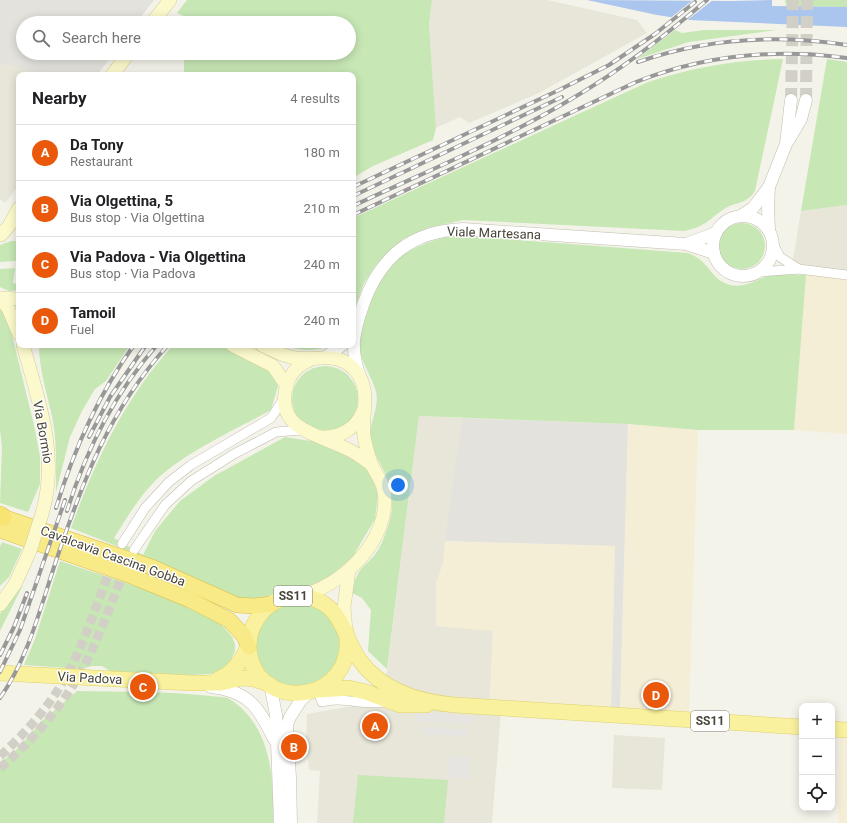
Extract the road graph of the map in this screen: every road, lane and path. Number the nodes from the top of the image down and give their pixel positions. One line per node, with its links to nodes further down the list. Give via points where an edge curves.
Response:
1 (170, 0): 2 (main road)
2 (157, 16)
3 (124, 60): 4 (main road)
4 (114, 72)
5 (791, 100): 7 (street)
6 (806, 100): 7 (street, via 798,127)
7 (786, 144): 8 (street)
8 (770, 187): 10 (street, via 753,208); 11 (street)
9 (16, 213): 14 (main road)
10 (742, 215): 11 (street, via 758,219); 12 (street, via 729,218)
11 (769, 229): 16 (street)
12 (716, 233): 15 (street, Viale Martesana); 17 (street)
13 (16, 234): 14 (main road)
14 (0, 236)
15 (686, 244): 17 (street, Viale Martesana); 23 (street, Viale Martesana, via 462,229 429,234 400,249 379,271 370,285)
16 (774, 245): 18 (street, via 782,259); 19 (street, via 770,260)
17 (714, 253): 19 (street, via 721,267 734,275 745,276)
18 (799, 269): 19 (street); 20 (street)
19 (760, 272)
20 (847, 275)
21 (0, 298): 22 (main road); 24 (main road, via 8,308)
22 (16, 300)
23 (356, 323)
24 (16, 327)
25 (24, 348): 33 (main road, Via Bormio)
26 (32, 348): 33 (main road)
27 (238, 348): 34 (main road, via 273,366)
28 (269, 348): 31 (main road, via 292,358)
29 (337, 348): 31 (street)
30 (355, 348): 32 (street, Viale Martesana)
31 (321, 358): 32 (main road, via 346,363 355,369); 34 (main road, via 304,363 296,369)
32 (361, 378): 35 (main road, via 365,391)
33 (32, 379): 45 (main road, Via Bormio, bridge, via 45,430 50,464 49,487 30,551 15,584)
34 (286, 392): 36 (main road, via 288,414); 40 (street, via 271,418 187,467 169,482 145,508)
35 (364, 407): 37 (main road, via 358,421 347,431 333,437); 38 (main road, via 364,434)
36 (302, 430): 37 (main road); 41 (street, via 276,432 239,451 191,481 165,505)
37 (318, 437): 38 (main road, via 348,449)
38 (372, 465): 42 (main road, via 384,488 384,515 375,536)
39 (1, 520): 44 (highway, Cavalcavia Cascina Gobba, via 152,567 237,605); 47 (highway, Cavalcavia Cascina Gobba, via 186,598 226,618)
40 (122, 544)
41 (134, 550)
42 (349, 570): 43 (main road, via 330,584); 46 (main road, via 344,607)
43 (298, 596): 44 (main road, SS11, via 284,598); 46 (main road, SS11, via 312,598 325,604 336,613)
44 (272, 604): 47 (main road, SS11, via 258,617 252,628)
45 (0, 605)
46 (346, 631): 51 (main road, SS11, via 346,655 341,670); 52 (main road, SS11, via 351,647 361,662 379,679 392,688 420,700)
47 (249, 644): 49 (main road, Via Padova, via 231,671 221,678); 50 (main road, SS11, via 256,670)
48 (0, 673): 49 (main road, Via Padova)
49 (198, 683): 50 (main road, Via Padova, via 221,683 242,678); 56 (street, via 232,691 248,699 262,714)
50 (270, 684): 51 (main road, SS11, via 292,693); 56 (street, via 276,709)
51 (317, 695): 52 (main road, SS11, via 349,688 404,705); 58 (street, via 301,700 287,725)
52 (447, 705): 53 (main road, SS11)
53 (799, 727)
54 (835, 729): 55 (main road)
55 (847, 730)
56 (276, 745): 57 (street, via 280,779)
57 (280, 823)
58 (291, 823)

